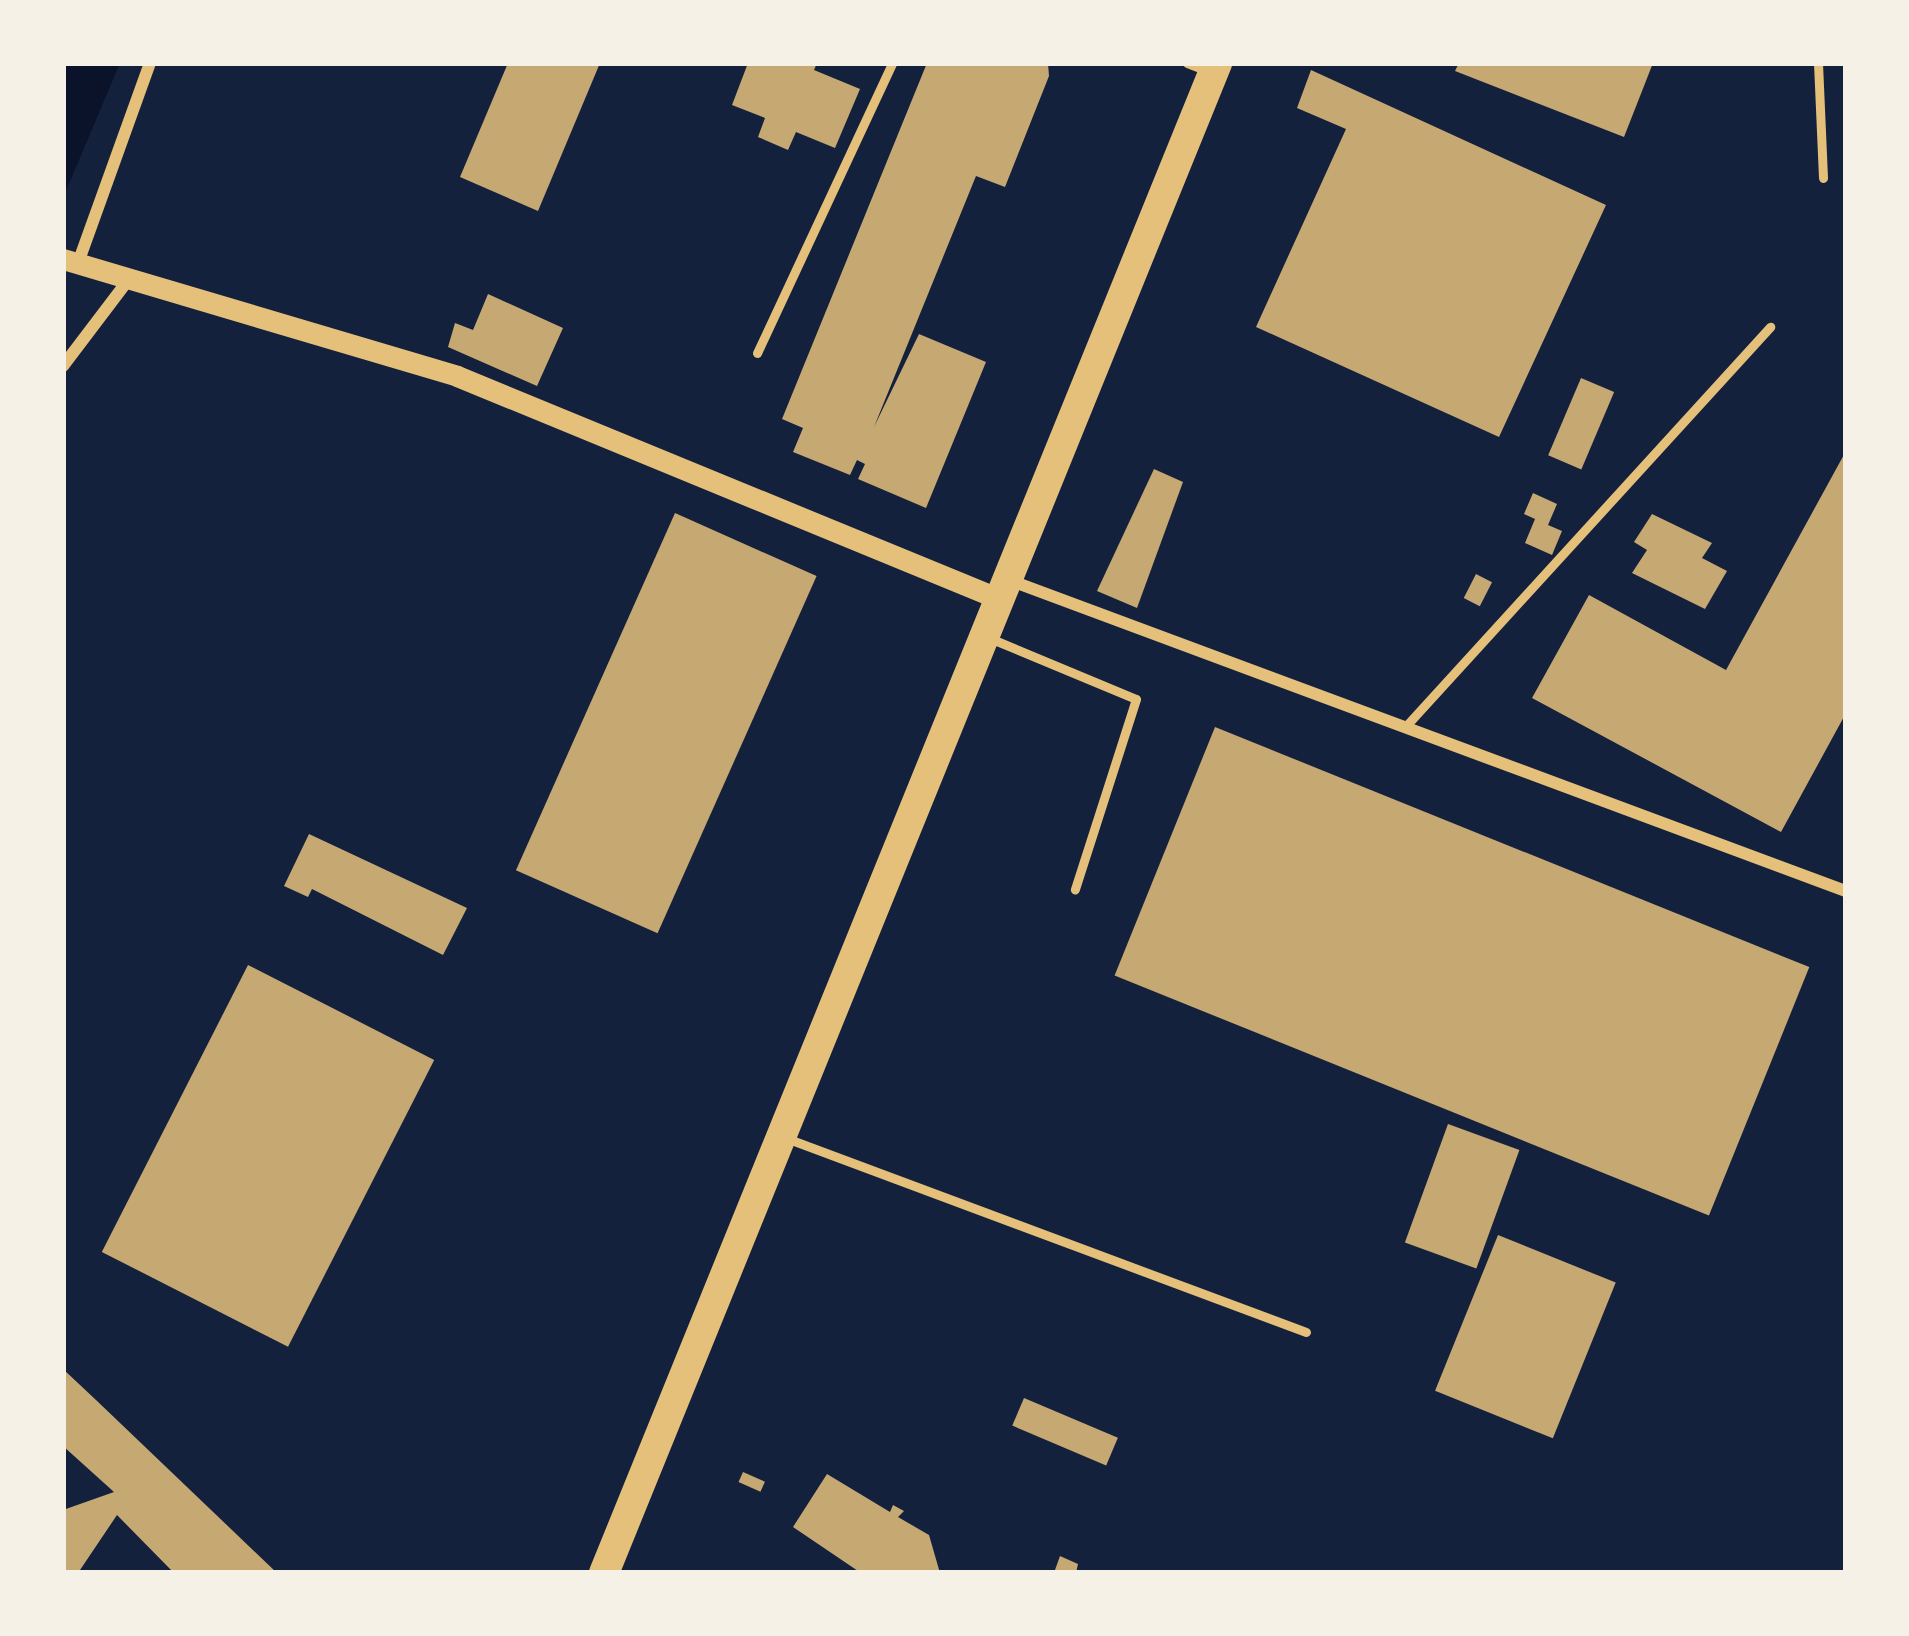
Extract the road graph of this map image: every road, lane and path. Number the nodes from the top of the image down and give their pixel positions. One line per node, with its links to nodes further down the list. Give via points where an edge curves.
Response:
1 (150, 63): 6 (street)
2 (892, 63): 9 (lane)
3 (1818, 63): 5 (lane)
4 (1205, 66): 11 (highway)
5 (1823, 178)
6 (70, 261): 7 (street)
7 (126, 283): 10 (street); 11 (street, via 457,376)
8 (1770, 327): 13 (lane)
9 (757, 353)
10 (63, 366)
11 (1001, 588): 12 (highway); 13 (street)
12 (982, 635): 14 (lane, via 1136,699); 16 (highway)
13 (1406, 727): 15 (street)
14 (1076, 889)
15 (1846, 891)
16 (780, 1136): 17 (lane); 18 (highway)
17 (1306, 1332)
18 (604, 1573)

